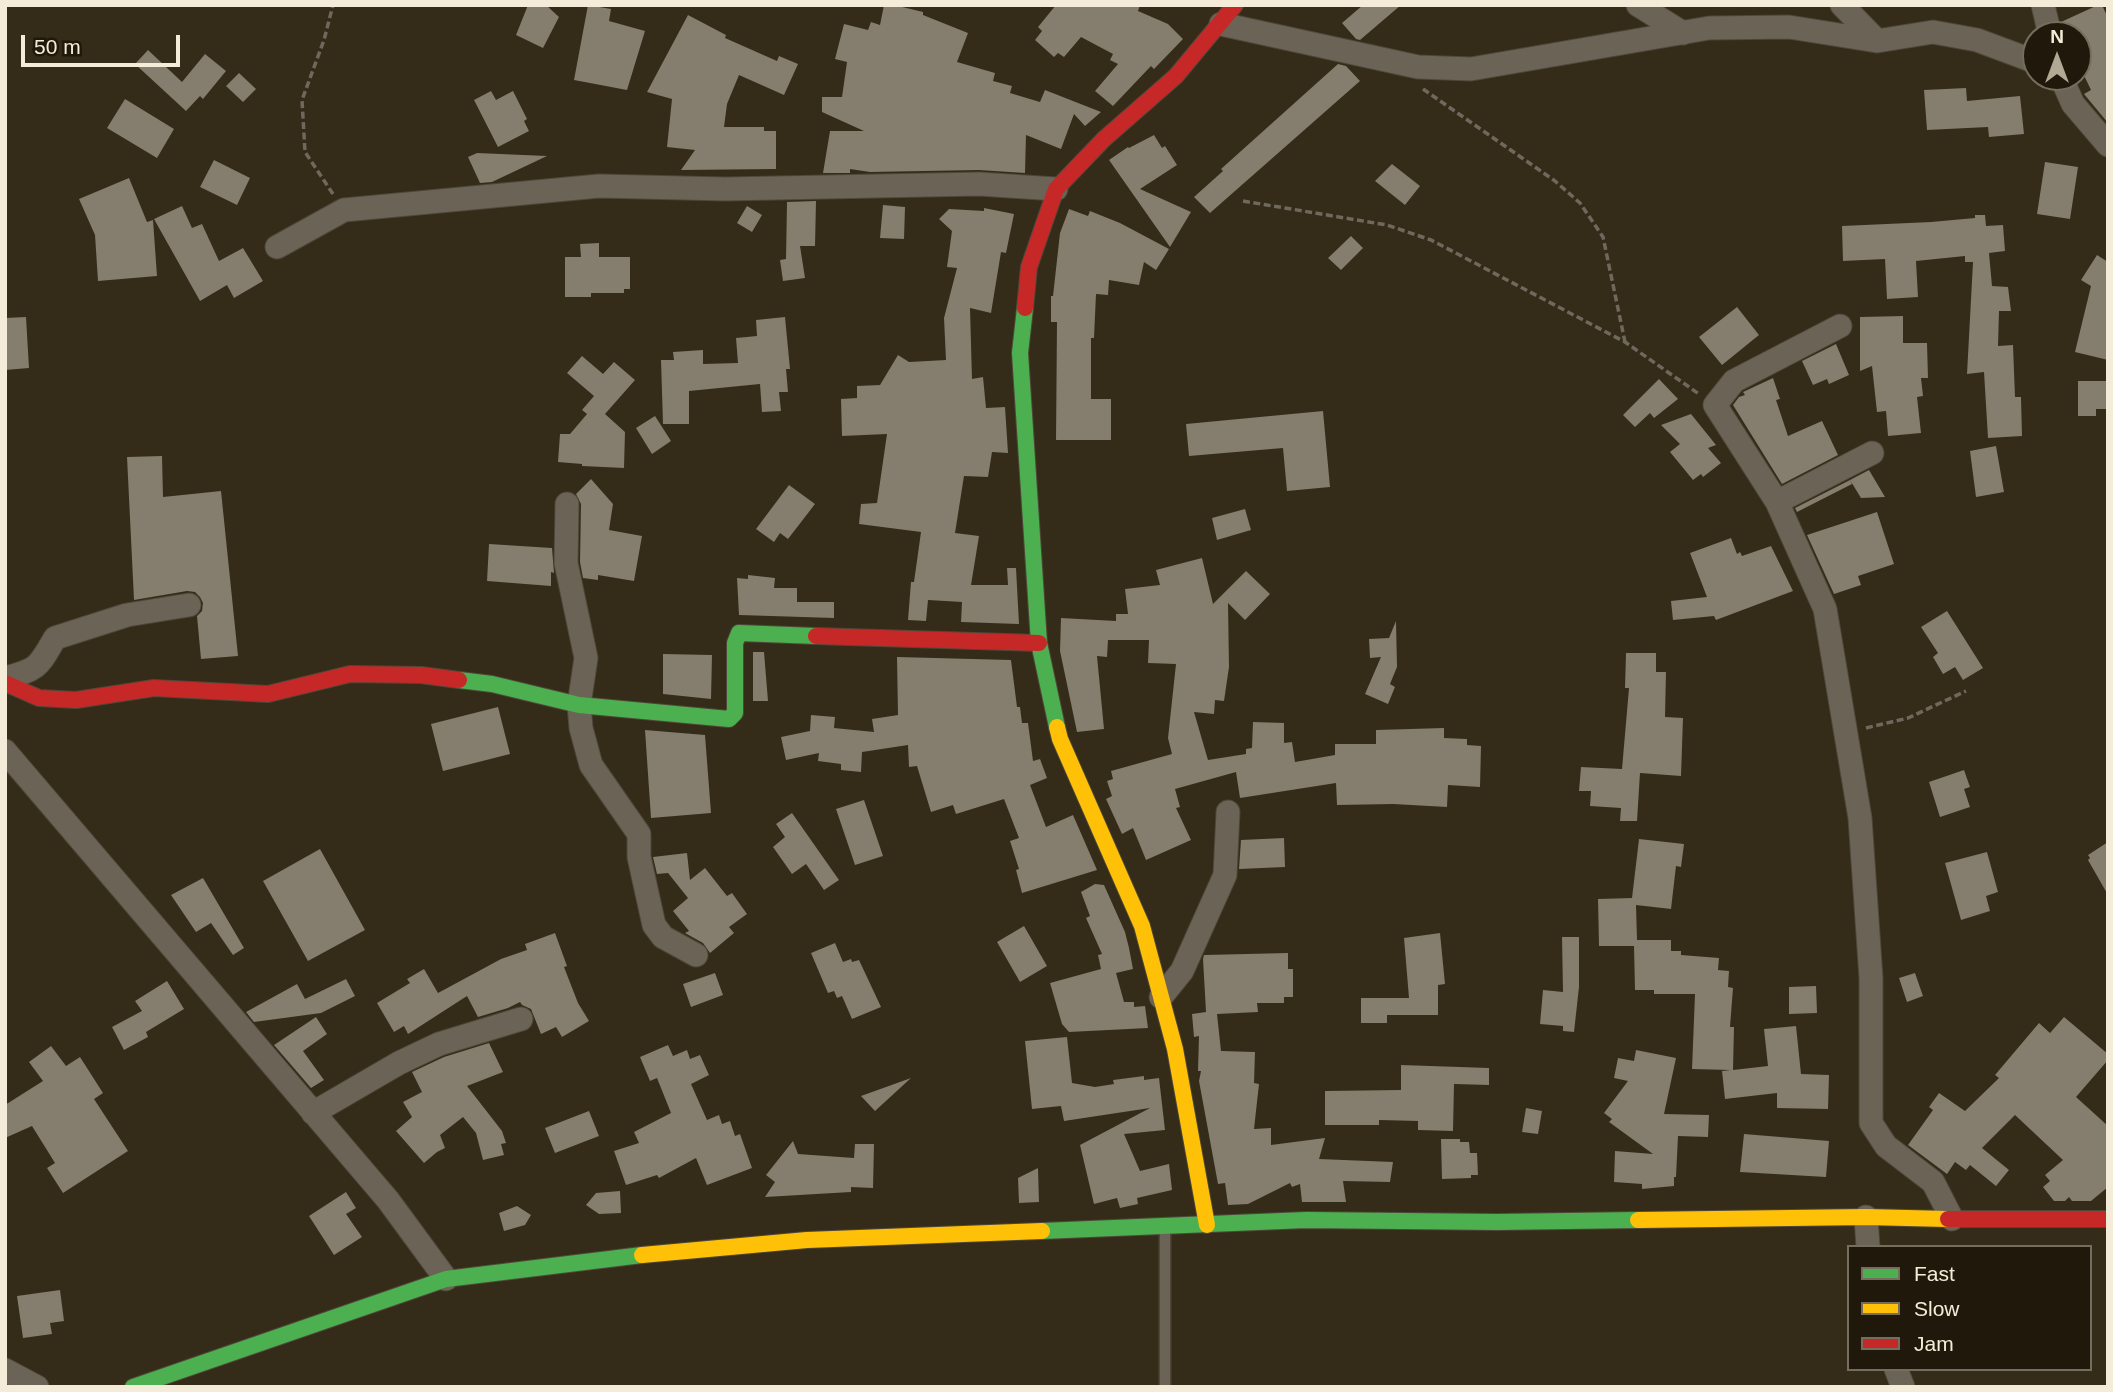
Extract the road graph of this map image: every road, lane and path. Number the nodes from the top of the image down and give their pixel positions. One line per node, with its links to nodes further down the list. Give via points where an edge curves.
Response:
1 (333, 5): 14 (path, via 302,100 304,152)
2 (1235, 5): 5 (street)
3 (1638, 5): 6 (street)
4 (1842, 5): 7 (street)
5 (1221, 24): 6 (street, via 1418,67 1472,69); 12 (street, via 1176,76)
6 (1683, 33): 7 (street, via 1709,28 1789,27)
7 (1877, 41): 8 (street, via 1933,32 1977,40)
8 (2022, 57)
9 (1414, 82): 17 (path, via 1555,181 1580,204 1603,237)
10 (2067, 91): 11 (street)
11 (2108, 145)
12 (1056, 189): 14 (street, via 979,184 725,189 599,186); 23 (street, via 1029,267 1020,352)
13 (1243, 201): 17 (path, via 1387,225 1431,240)
14 (344, 210): 15 (street)
15 (277, 247)
16 (1840, 326): 18 (street, via 1734,381)
17 (1625, 342): 18 (path)
18 (1715, 405): 20 (street)
19 (1872, 453): 20 (street)
20 (1777, 502): 27 (street, via 1825,609)
21 (567, 504): 26 (street, via 566,563 586,658)
22 (189, 605): 24 (street, via 127,615 55,638 38,667)
23 (1039, 643): 26 (street, via 739,633 735,713 729,719); 31 (street, via 1060,739 1143,926)
24 (5, 681): 26 (street, via 39,698 76,700 154,688 268,694 350,674 421,675 492,684)
25 (1966, 691): 27 (path, via 1908,718)
26 (579, 705): 30 (street, via 591,765 639,834 639,857 654,925 663,937)
27 (1846, 734): 35 (street, via 1860,818 1871,978 1871,1123 1886,1146 1933,1182)
28 (5, 751): 33 (street)
29 (1228, 812): 31 (street, via 1225,875 1182,971)
30 (695, 955)
31 (1161, 997): 37 (street)
32 (521, 1018): 33 (street, via 439,1044)
33 (313, 1113): 40 (street, via 388,1200)
34 (1866, 1217): 35 (street); 37 (street, via 1306,1220); 39 (street)
35 (1952, 1219): 36 (street)
36 (2108, 1219)
37 (1207, 1225): 38 (street)
38 (1165, 1226): 40 (street, via 794,1241 678,1250); 44 (lane)
39 (1868, 1245)
40 (446, 1279): 43 (street)
41 (5, 1370): 42 (street)
42 (37, 1387)
43 (133, 1387)
44 (1165, 1387)

